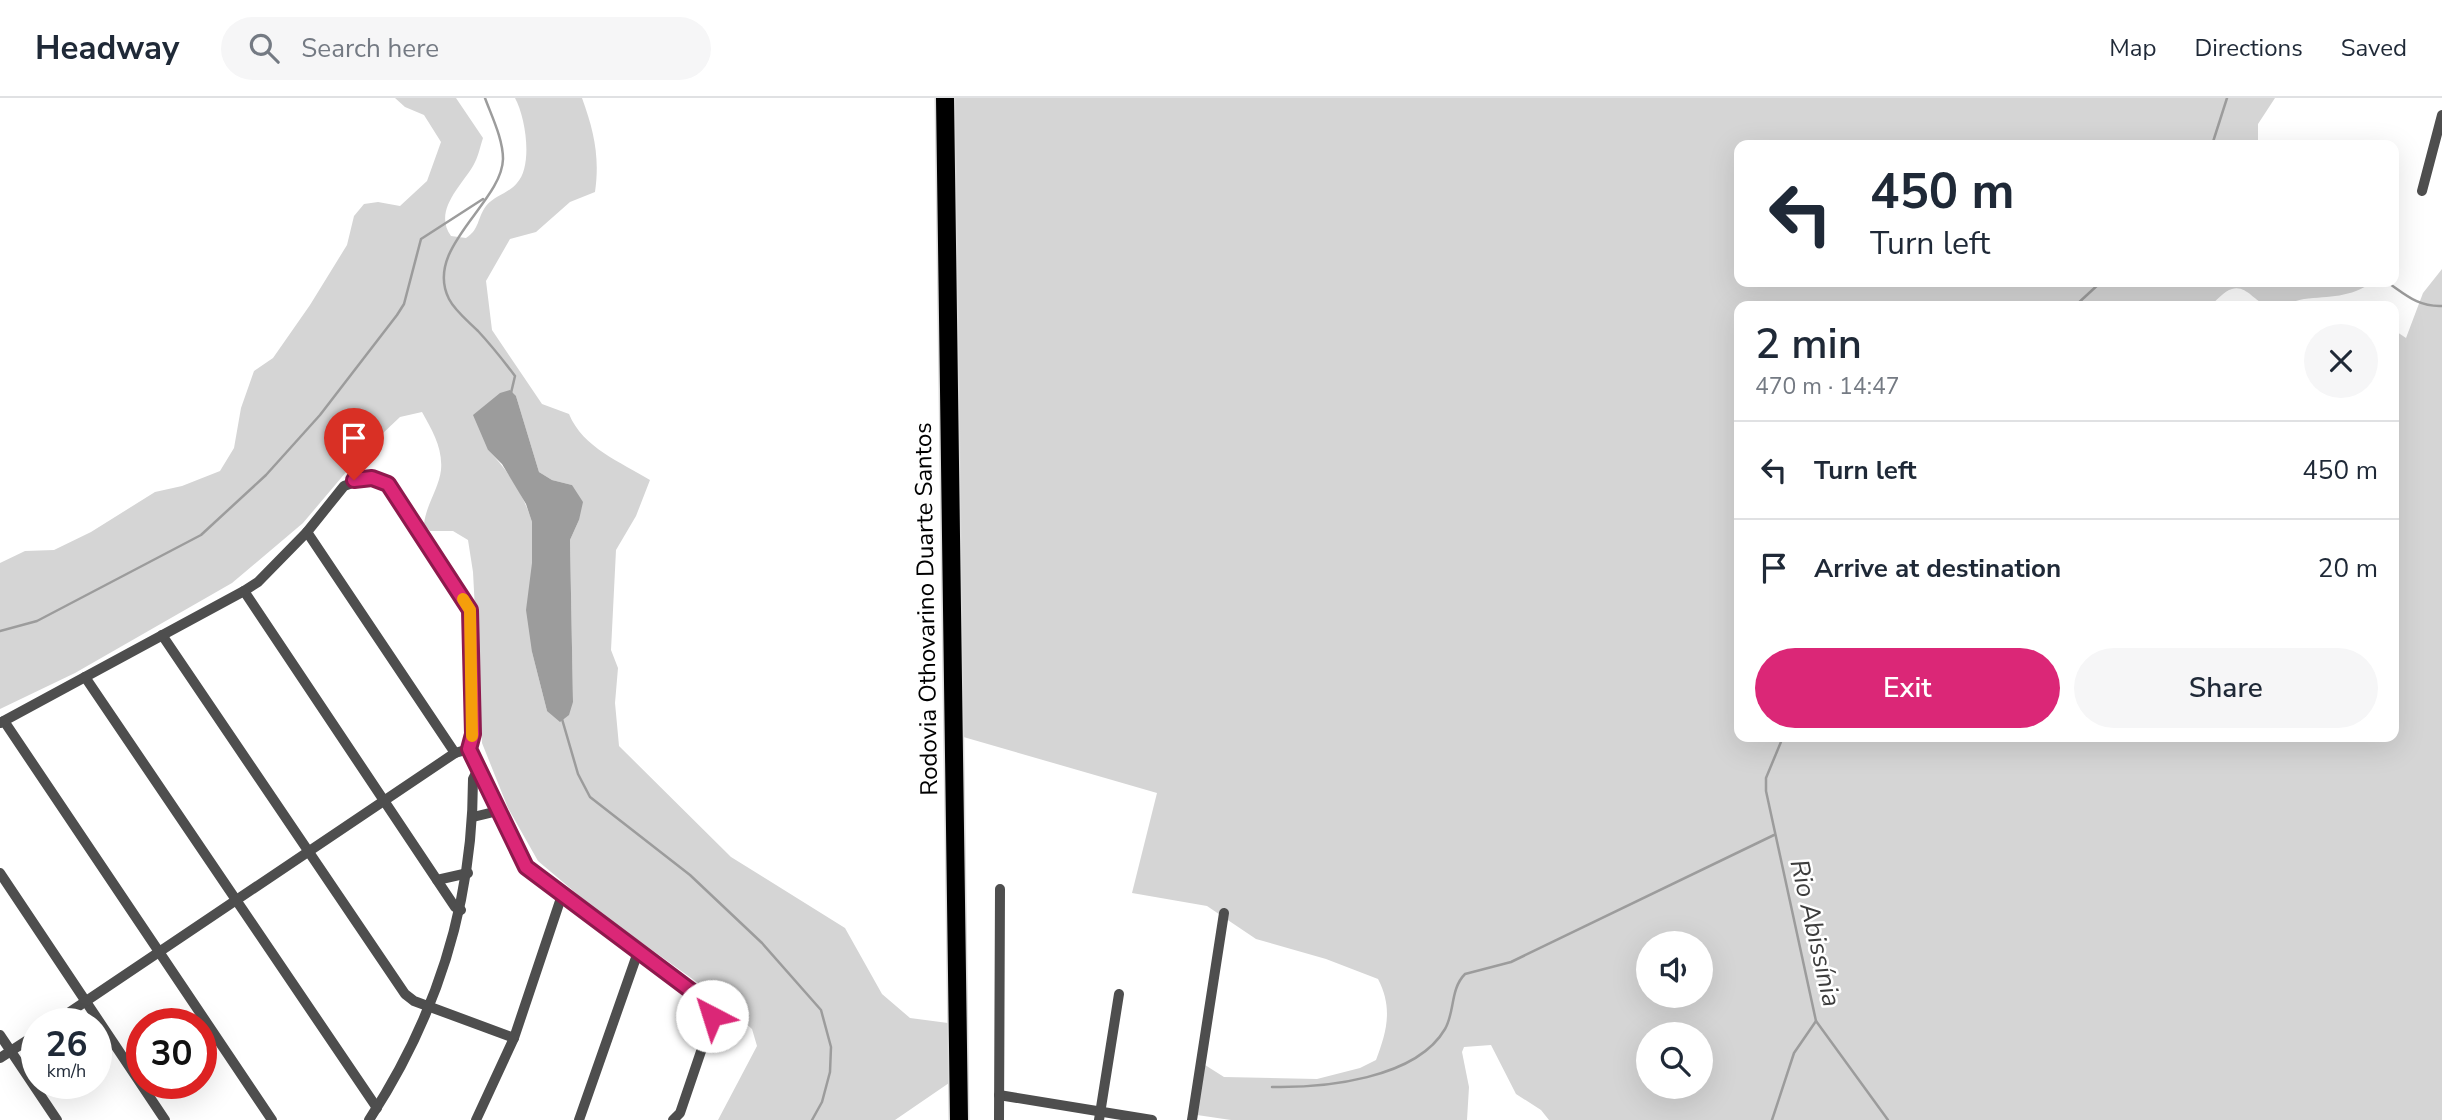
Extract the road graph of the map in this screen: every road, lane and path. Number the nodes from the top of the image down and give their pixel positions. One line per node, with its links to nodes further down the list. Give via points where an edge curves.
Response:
1 (944, 98): 45 (main road, Rodovia Othovarino Duarte Santos)
2 (2442, 115): 3 (street)
3 (2422, 191)
4 (306, 532): 5 (street); 9 (street, via 349,483 372,478 388,484 470,610 473,734); 10 (street)
5 (244, 591): 6 (street); 12 (street)
6 (162, 635): 7 (street); 15 (street)
7 (85, 677): 8 (street); 21 (street)
8 (2, 722): 25 (street)
9 (469, 749): 10 (street); 11 (street)
10 (455, 753): 12 (street)
11 (478, 769): 13 (street); 14 (street, via 473,779)
12 (384, 801): 15 (street); 18 (street)
13 (498, 811): 14 (street); 20 (street, via 526,867)
14 (473, 817): 17 (street)
15 (309, 852): 21 (street); 28 (street, via 405,994)
16 (0, 873): 27 (street)
17 (468, 873): 18 (street); 22 (street)
18 (436, 880): 22 (street)
19 (1000, 888): 35 (street)
20 (562, 895): 24 (street); 31 (street)
21 (236, 900): 25 (street); 36 (street)
22 (461, 911): 28 (street)
23 (1224, 913): 48 (street)
24 (638, 951): 43 (street); 44 (street, via 706,1002 712,1016 680,1113)
25 (159, 952): 27 (street); 40 (street)
26 (1119, 993): 37 (street)
27 (86, 1001): 29 (street); 39 (street)
28 (431, 1006): 31 (street); 36 (street)
29 (76, 1008)
30 (0, 1035): 33 (street)
31 (514, 1038): 42 (street)
32 (21, 1044): 33 (street)
33 (11, 1051): 34 (street); 38 (street)
34 (0, 1058)
35 (999, 1095): 37 (street); 46 (street)
36 (377, 1108): 41 (street)
37 (1099, 1116): 47 (street)
38 (57, 1120)
39 (165, 1120)
40 (272, 1120)
41 (369, 1120)
42 (476, 1120)
43 (579, 1120)
44 (673, 1120)
45 (959, 1120)
46 (999, 1120)
47 (1152, 1120)
48 (1192, 1120)

